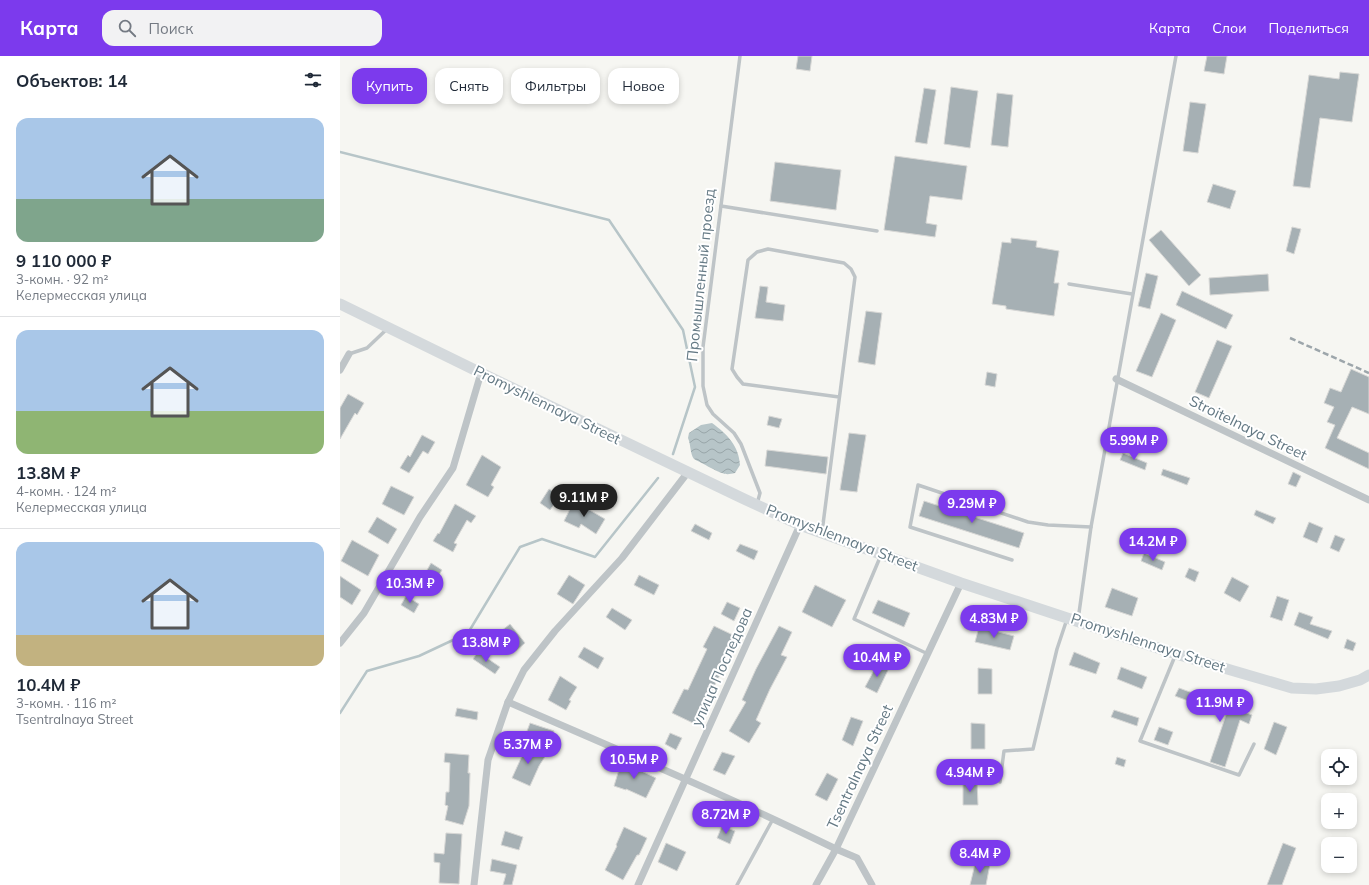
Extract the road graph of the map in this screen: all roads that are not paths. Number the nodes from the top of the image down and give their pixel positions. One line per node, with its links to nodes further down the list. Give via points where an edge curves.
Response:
1 (740, 56): 3 (lane, Промышленный проезд)
2 (1176, 56): 6 (lane)
3 (721, 206): 4 (lane); 16 (lane, Промышленный проезд, via 703,347 703,386 707,405 741,444 760,494)
4 (877, 231)
5 (1069, 284): 6 (lane)
6 (1132, 294): 12 (lane)
7 (340, 304): 8 (main road, Promyshlennaya Street)
8 (388, 328): 9 (lane, via 367,348); 11 (main road, Promyshlennaya Street)
9 (349, 354): 10 (street)
10 (340, 370)
11 (481, 373): 14 (main road, Promyshlennaya Street); 24 (street, via 453,468 420,517 364,613)
12 (1116, 379): 15 (street, Stroitelnaya Street); 18 (lane)
13 (839, 397): 13 (lane, via 855,277 852,269 844,263 776,250 757,252 748,260 732,369 743,384); 19 (lane)
14 (688, 472): 16 (main road, Promyshlennaya Street); 28 (street, via 622,558 555,631 524,670)
15 (1369, 500)
16 (757, 505): 17 (main road, Promyshlennaya Street)
17 (800, 525): 19 (main road, Promyshlennaya Street); 30 (street, улица Последова)
18 (1091, 527): 21 (lane, via 1028,522 918,485 910,527); 23 (lane)
19 (822, 533): 20 (main road, Promyshlennaya Street)
20 (881, 554): 22 (main road, Promyshlennaya Street); 25 (lane, via 854,619)
21 (1012, 560)
22 (961, 583): 23 (main road, Promyshlennaya Street); 25 (street, Tsentralnaya Street)
23 (1073, 619): 26 (main road, Promyshlennaya Street); 31 (lane, via 1057,649 1033,749 1004,751)
24 (340, 643)
25 (928, 654): 33 (street, Tsentralnaya Street)
26 (1176, 654): 27 (main road, Promyshlennaya Street, via 1292,688 1316,689 1339,686); 29 (lane, via 1140,741 1239,775)
27 (1369, 675)
28 (508, 702): 30 (street); 34 (street, via 488,760)
29 (1254, 744)
30 (686, 779): 32 (street); 35 (street, улица Последова)
31 (1000, 782)
32 (773, 818): 33 (street); 36 (lane)
33 (836, 849): 37 (street); 38 (street, Tsentralnaya Street, via 858,858)
34 (474, 885)
35 (638, 885)
36 (737, 885)
37 (816, 885)
38 (872, 885)

